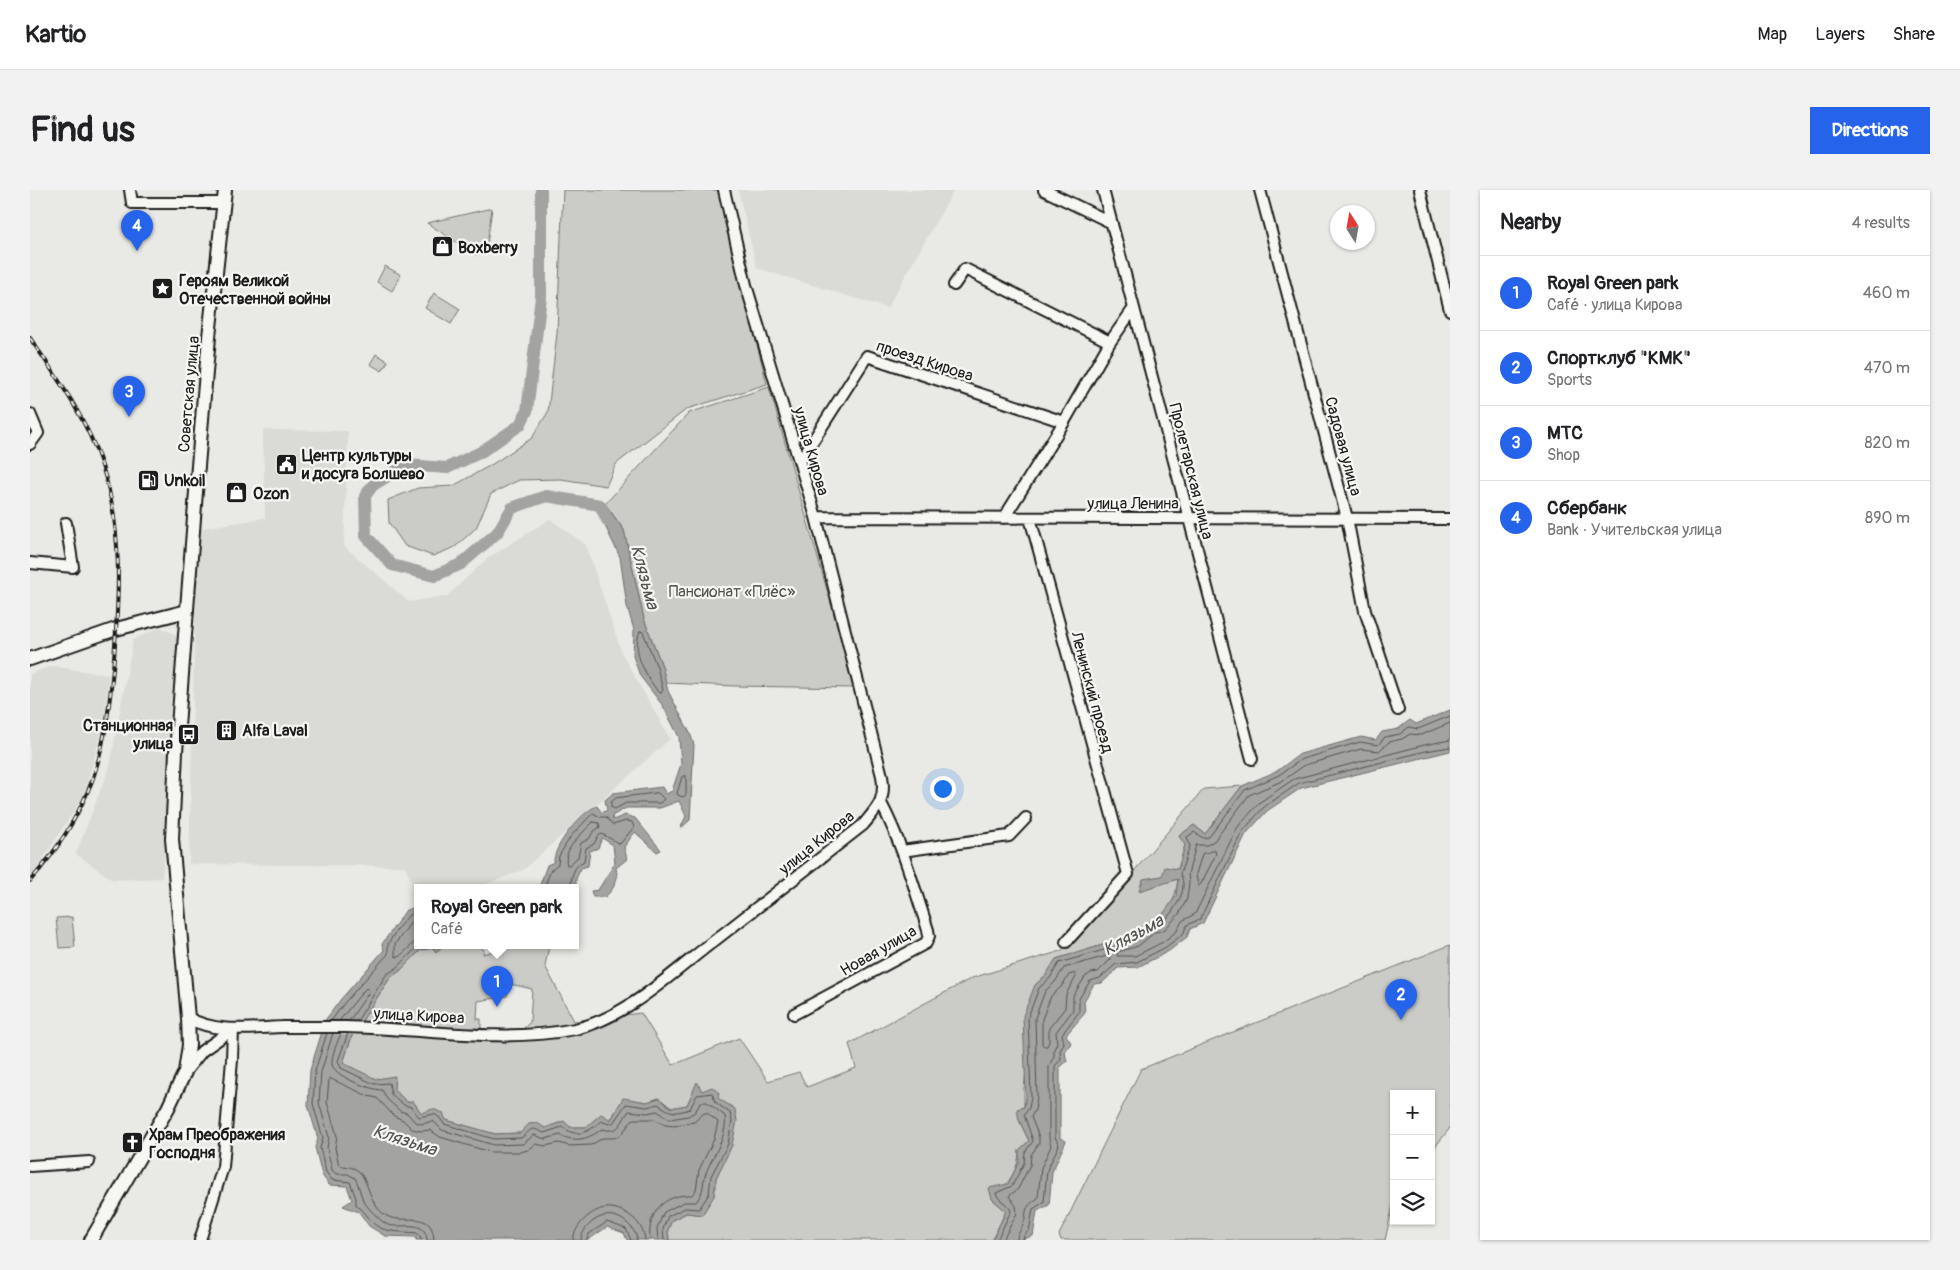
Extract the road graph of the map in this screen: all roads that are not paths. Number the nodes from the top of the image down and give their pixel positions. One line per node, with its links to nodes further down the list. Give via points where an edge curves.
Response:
1 (130, 190): 8 (street, via 132,203)
2 (225, 190): 8 (main road, Советская улица)
3 (724, 190): 17 (street, улица Кирова, via 746,285)
4 (1044, 190): 9 (street)
5 (1103, 190): 9 (street, Пролетарская улица)
6 (1260, 190): 22 (street, Садовая улица)
7 (1420, 190): 12 (street)
8 (224, 204): 26 (main road, Советская улица, via 208,346)
9 (1112, 223): 11 (street, Пролетарская улица)
10 (954, 285): 13 (street, via 965,269)
11 (1134, 308): 13 (street); 21 (street, Пролетарская улица)
12 (1450, 310)
13 (1110, 342): 15 (street)
14 (31, 414): 16 (street, via 38,433)
15 (1064, 422): 17 (street, проезд Кирова, via 866,356); 19 (street)
16 (30, 444)
17 (800, 461): 18 (street, улица Кирова)
18 (816, 517): 19 (street, улица Ленина); 32 (street, улица Кирова, via 882,776 884,790)
19 (1004, 518): 20 (street, улица Ленина)
20 (1030, 518): 21 (street, улица Ленина); 35 (street, Ленинский проезд, via 1128,874)
21 (1188, 518): 22 (street, улица Ленина); 31 (street, Пролетарская улица)
22 (1347, 518): 23 (street, улица Ленина); 30 (street, Садовая улица, via 1365,611)
23 (1450, 519)
24 (66, 523): 25 (street, via 73,567)
25 (30, 563)
26 (187, 611): 27 (main road); 28 (main road, Советская улица)
27 (160, 619): 28 (main road); 29 (main road, via 116,629)
28 (185, 630): 37 (main road, Советская улица, via 172,839)
29 (30, 659)
30 (1398, 710)
31 (1252, 759)
32 (881, 803): 34 (street, Новая улица); 38 (street, улица Кирова, via 863,825 656,986 615,1014 576,1028 529,1035 378,1027)
33 (1026, 818): 34 (street, via 1009,836)
34 (902, 851): 36 (street, Новая улица, via 928,930 928,940)
35 (1066, 942)
36 (794, 1014)
37 (188, 1018): 38 (street, улица Кирова, via 206,1026); 39 (main road)
38 (233, 1029): 39 (street, via 202,1052); 43 (street, via 223,1166)
39 (185, 1072): 42 (main road, via 168,1108)
40 (89, 1162): 41 (street)
41 (30, 1166)
42 (91, 1240)
43 (200, 1240)

